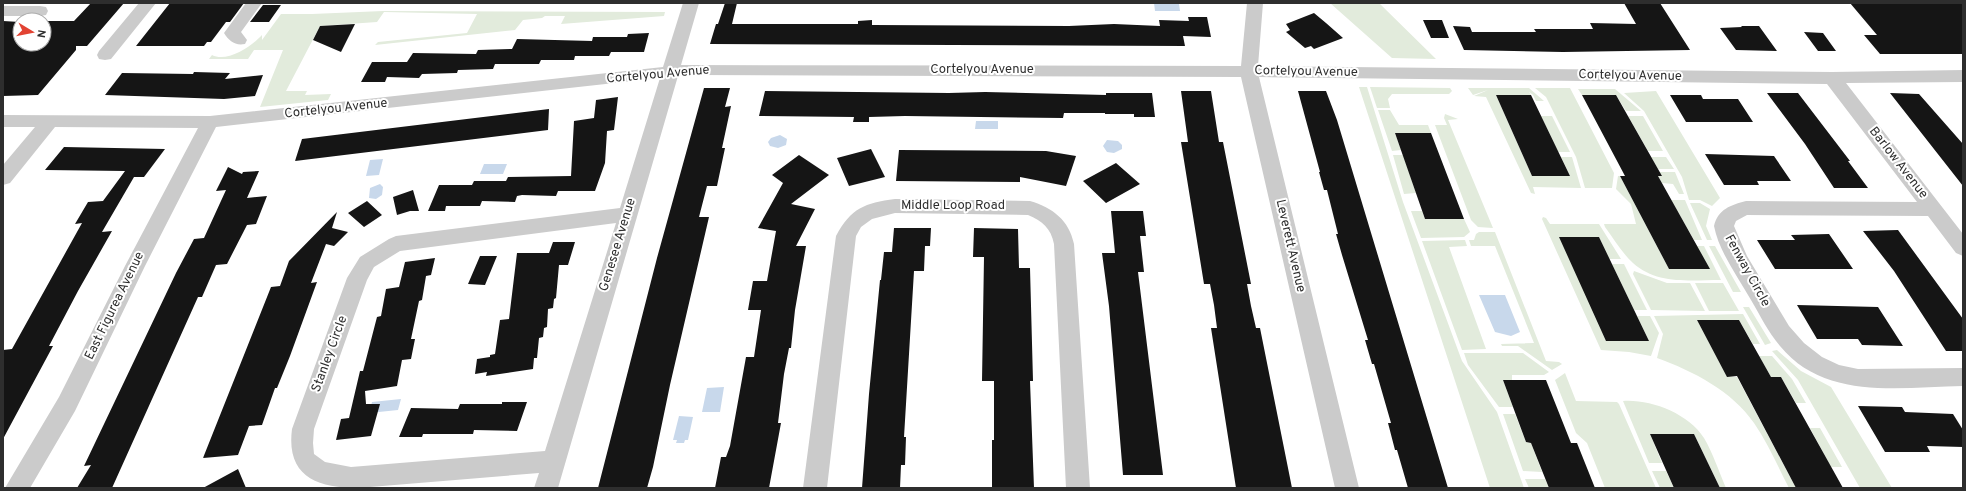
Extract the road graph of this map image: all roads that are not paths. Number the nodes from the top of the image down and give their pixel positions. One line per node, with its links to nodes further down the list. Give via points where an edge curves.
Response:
1 (148, 3): 8 (street)
2 (254, 3): 7 (street, via 232,33)
3 (691, 3): 9 (street, Genesee Avenue)
4 (1255, 3): 10 (street, Leverett Avenue)
5 (14, 8): 6 (street)
6 (40, 11)
7 (239, 40)
8 (105, 55)
9 (670, 72): 10 (street, Cortelyou Avenue, via 698,69); 15 (street, Cortelyou Avenue); 18 (street, Genesee Avenue)
10 (1249, 72): 12 (street, Cortelyou Avenue); 26 (street, Leverett Avenue)
11 (1963, 76): 12 (street, Cortelyou Avenue)
12 (1832, 78): 17 (street, Barlow Avenue)
13 (3, 121): 14 (street, Cortelyou Avenue)
14 (50, 121): 15 (street, Cortelyou Avenue); 16 (street)
15 (210, 122): 22 (street, East Figurea Avenue, via 67,404)
16 (3, 178)
17 (1933, 209): 19 (street, Barlow Avenue); 20 (street, Fenway Circle, via 1746,208 1734,212 1726,219 1724,227 1729,245 1782,332 1803,356 1840,375 1858,378)
18 (627, 214): 21 (street, Genesee Avenue); 21 (street, Stanley Circle, via 396,244 367,262 356,278 300,444 303,457 310,467 326,474 351,478)
19 (1963, 248)
20 (1963, 377)
21 (553, 461): 23 (street, Genesee Avenue)
22 (17, 488)
23 (546, 488)
24 (815, 488): 25 (street, Middle Loop Road, via 846,236 855,220 866,213 880,208 902,206 1030,208 1044,214 1060,229 1064,244)
25 (1078, 488)
26 (1347, 488)

